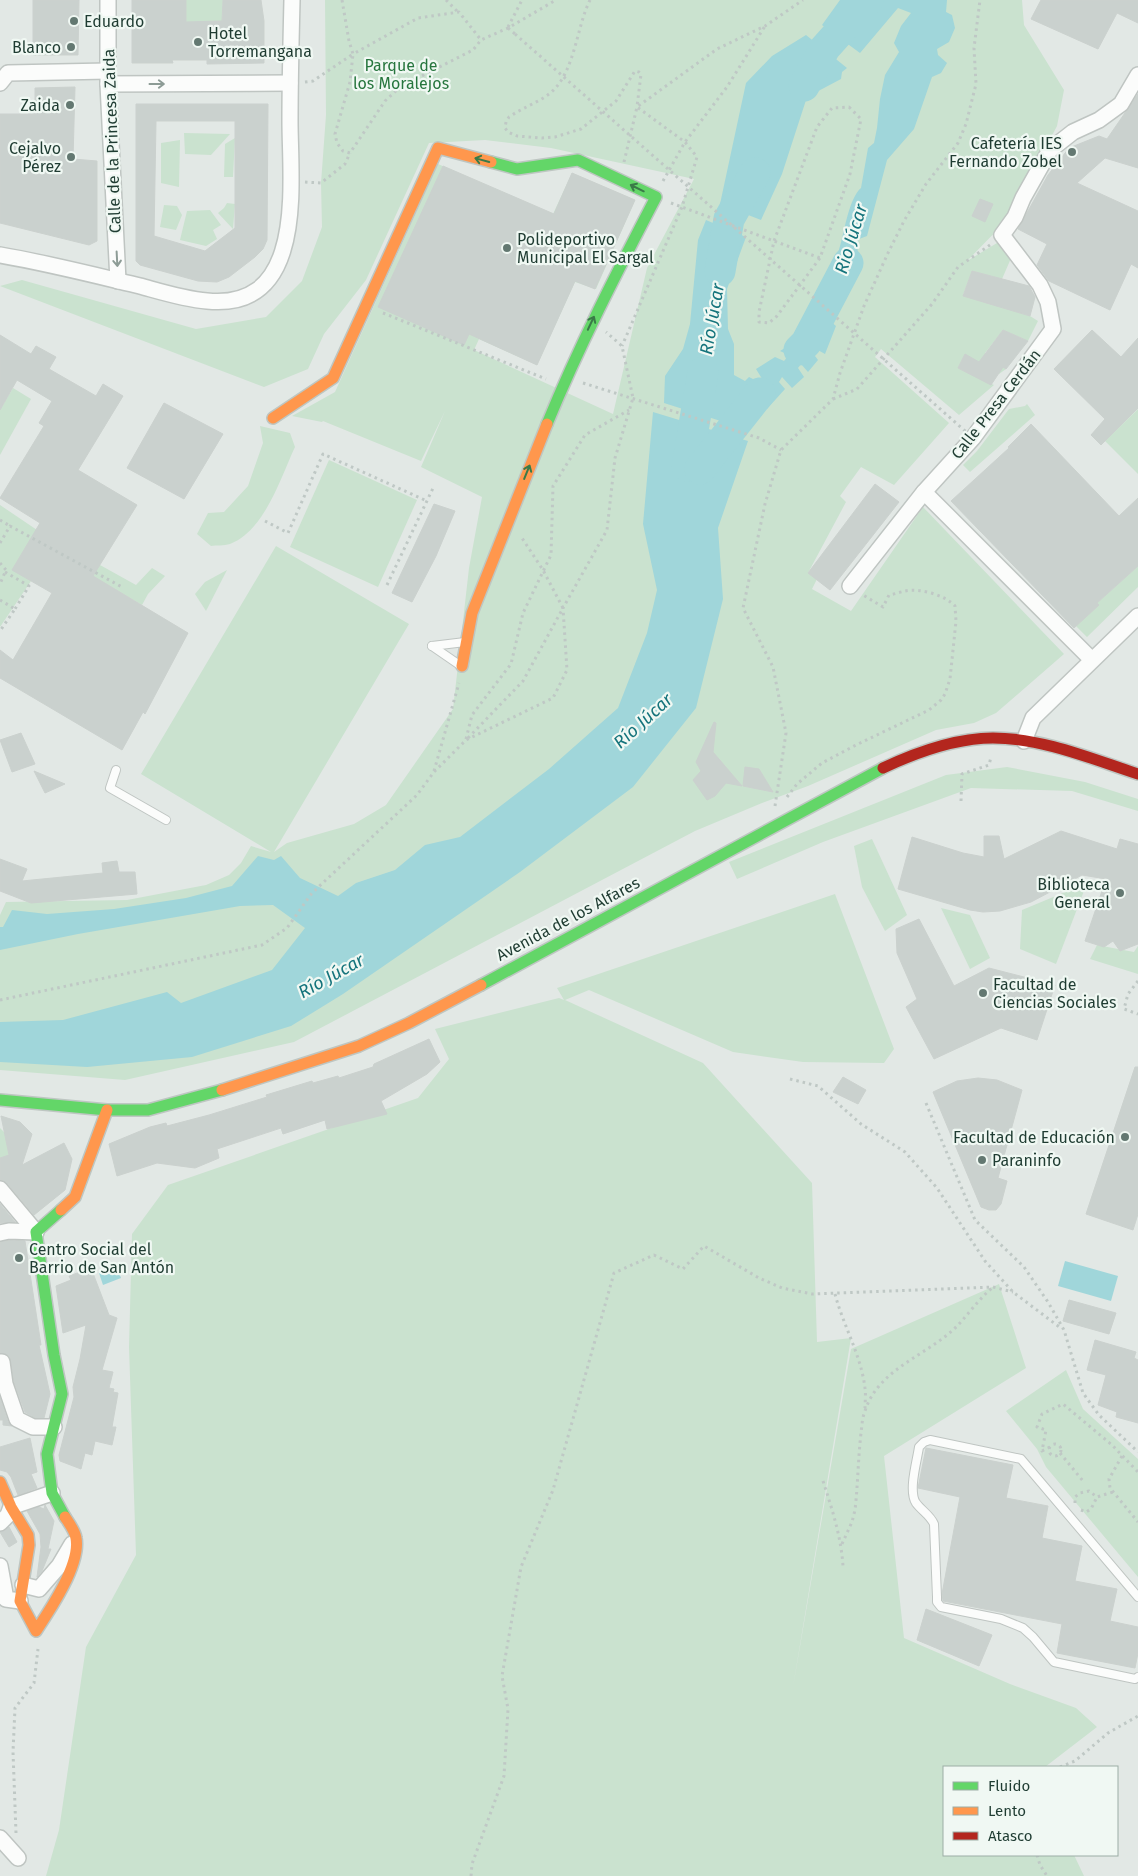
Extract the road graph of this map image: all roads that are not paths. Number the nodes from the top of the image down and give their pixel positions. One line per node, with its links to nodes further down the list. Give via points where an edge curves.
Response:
1 (108, 0): 4 (street, Calle de la Princesa Zaida)
2 (292, 0): 6 (street)
3 (1138, 75): 10 (street, Calle Presa Cerdán, via 1121,104 1099,120 1073,132 1050,150 1002,235 1040,285 1048,302 1053,329 973,438)
4 (108, 78): 5 (street, via 8,74); 6 (street, one-way to 6); 8 (street, Calle de la Princesa Zaida, one-way to 8)
5 (0, 83)
6 (290, 83): 8 (street, via 289,226 282,254 265,282 238,299 207,301)
7 (0, 255): 8 (street)
8 (118, 281)
9 (272, 418): 13 (street, one-way to 9, via 472,613 565,381 656,197 578,160 517,169 438,148 333,378)
10 (924, 492): 11 (street, Calle Presa Cerdán); 14 (street)
11 (850, 586)
12 (1138, 616): 14 (street)
13 (467, 641): 15 (street); 15 (lane, via 432,646)
14 (1092, 660): 16 (street, via 1033,718)
15 (462, 666)
16 (1024, 741): 18 (street, Avenida de los Alfares); 21 (street, Avenida de los Alfares, via 970,740 920,753 881,769 774,822 558,944 370,1042 201,1097 148,1110)
17 (116, 770): 19 (lane, via 110,788)
18 (1138, 774)
19 (166, 820)
20 (0, 1100): 21 (street, Avenida de los Alfares)
21 (107, 1110): 23 (street, via 76,1197)
22 (0, 1189): 23 (street)
23 (36, 1232): 24 (street); 26 (street, via 62,1394)
24 (0, 1233)
25 (0, 1362): 26 (street, via 17,1419 33,1427)
26 (54, 1427): 28 (street, via 47,1454)
27 (0, 1482): 29 (street)
28 (52, 1493): 29 (street); 31 (street)
29 (11, 1507): 30 (street); 33 (street, via 28,1536)
30 (0, 1523)
31 (76, 1538): 33 (street, via 59,1566 39,1589); 35 (street, via 76,1552 62,1590 36,1630)
32 (0, 1566): 35 (street, via 6,1598)
33 (23, 1585): 35 (street)
34 (1138, 1597): 36 (lane, via 1021,1460 930,1440 919,1447 912,1494 934,1524 937,1602 941,1607 1001,1619 1023,1628 1054,1662)
35 (20, 1601)
36 (1138, 1677)
37 (0, 1838): 38 (street)
38 (18, 1858)

